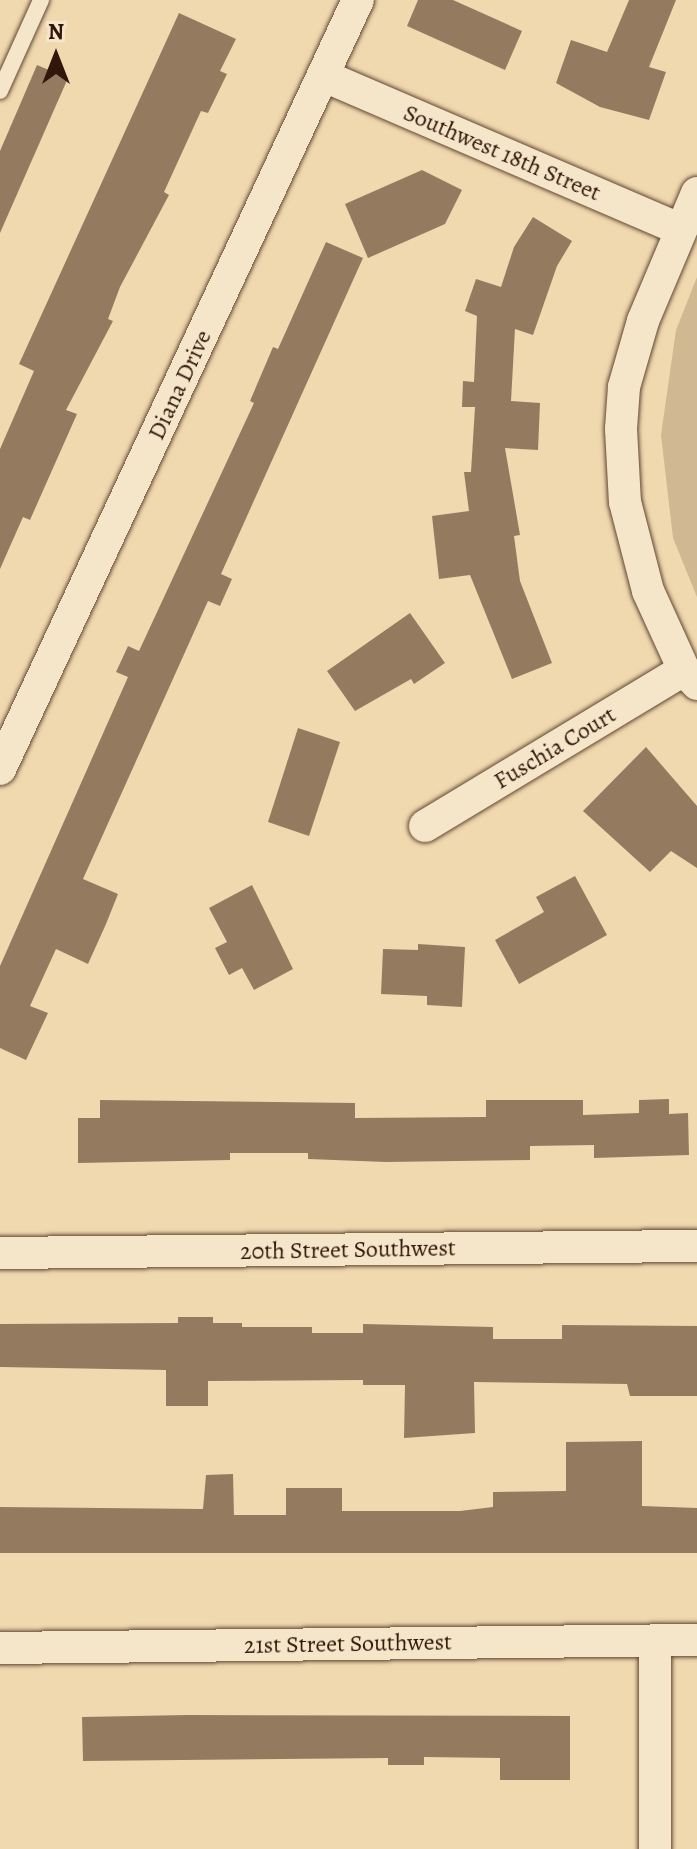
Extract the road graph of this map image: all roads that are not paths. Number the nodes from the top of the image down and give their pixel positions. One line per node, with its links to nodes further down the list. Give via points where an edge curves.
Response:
1 (41, 0): 4 (lane)
2 (358, 0): 3 (street, Diana Drive)
3 (324, 76): 6 (street, Southwest 18th Street); 8 (street, Diana Drive)
4 (0, 91)
5 (697, 193): 6 (street)
6 (680, 229): 7 (street, via 643,321 624,387 621,429 625,502 648,591)
7 (690, 677): 9 (street, Fuschia Court)
8 (0, 769)
9 (425, 826)
10 (697, 1246): 11 (street, 20th Street Southwest)
11 (0, 1253)
12 (655, 1640): 13 (street, 21st Street Southwest); 14 (street, 21st Street Southwest); 15 (street)
13 (697, 1640)
14 (0, 1648)
15 (655, 1849)

